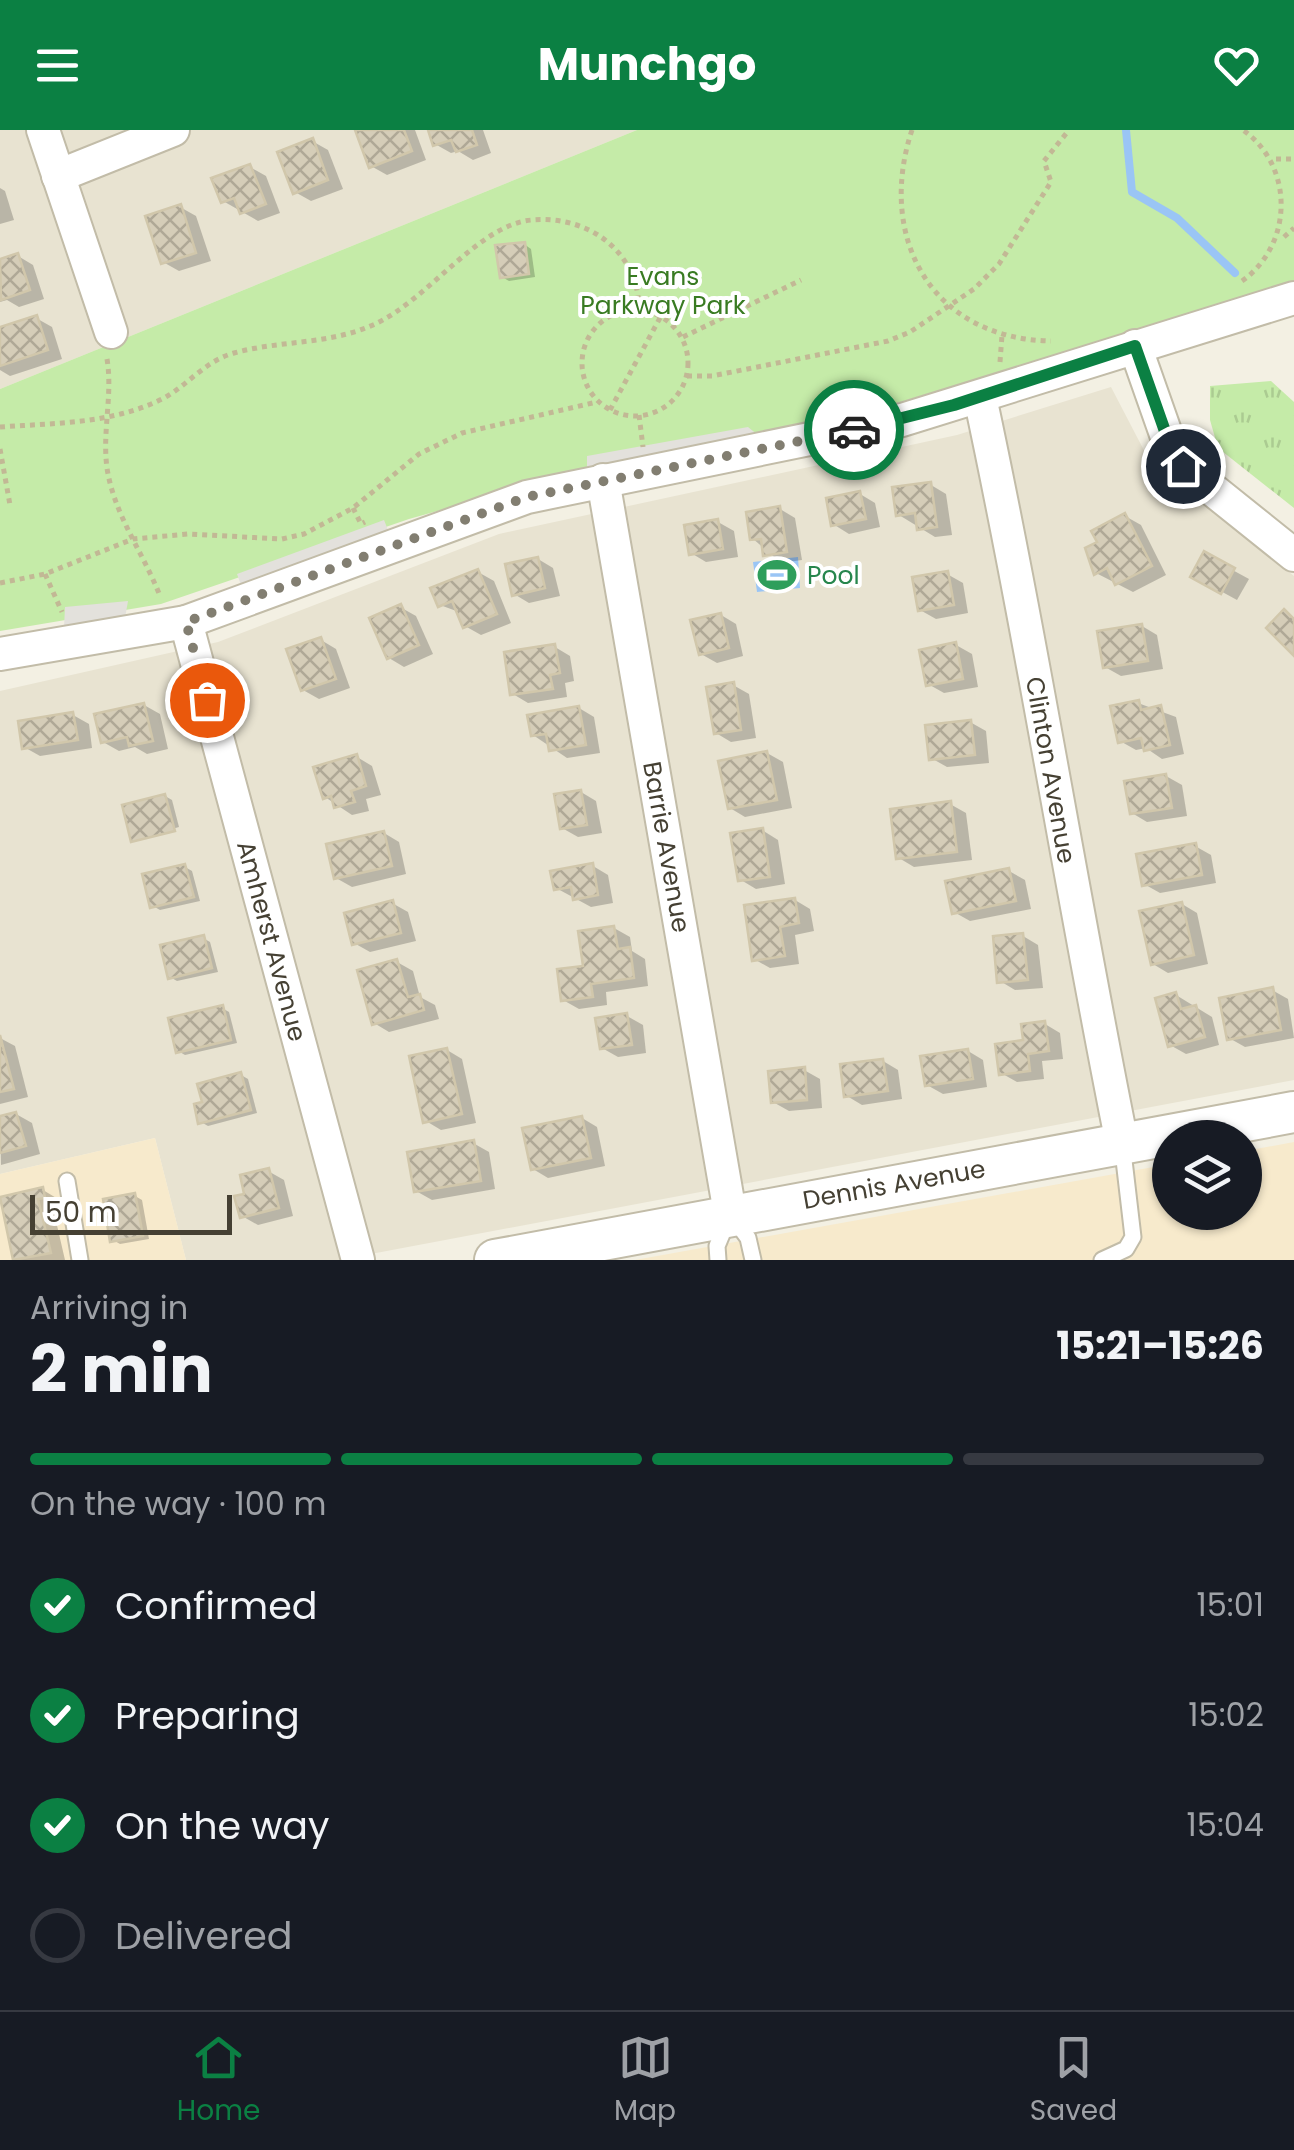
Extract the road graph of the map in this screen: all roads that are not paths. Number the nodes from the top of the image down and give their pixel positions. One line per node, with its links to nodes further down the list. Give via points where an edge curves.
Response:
1 (43, 130): 3 (street)
2 (173, 130): 3 (street)
3 (58, 176): 5 (street)
4 (1294, 298): 6 (street)
5 (111, 332)
6 (1135, 346): 7 (street); 9 (street, via 1183,466)
7 (980, 397): 8 (street, via 902,420); 13 (street, Clinton Avenue)
8 (603, 480): 10 (street, via 527,497); 15 (street, Barrie Avenue)
9 (1294, 555)
10 (176, 615): 11 (street); 18 (street, Amherst Avenue)
11 (0, 654)
12 (1294, 1112): 13 (street, Dennis Avenue)
13 (1122, 1143): 15 (street, Dennis Avenue); 16 (lane, via 1133,1216)
14 (67, 1181): 17 (lane)
15 (730, 1214): 19 (street, Dennis Avenue); 20 (lane); 21 (lane, via 748,1238)
16 (1128, 1254): 22 (lane)
17 (80, 1260)
18 (358, 1260)
19 (495, 1260)
20 (718, 1260)
21 (753, 1260)
22 (1102, 1260)

